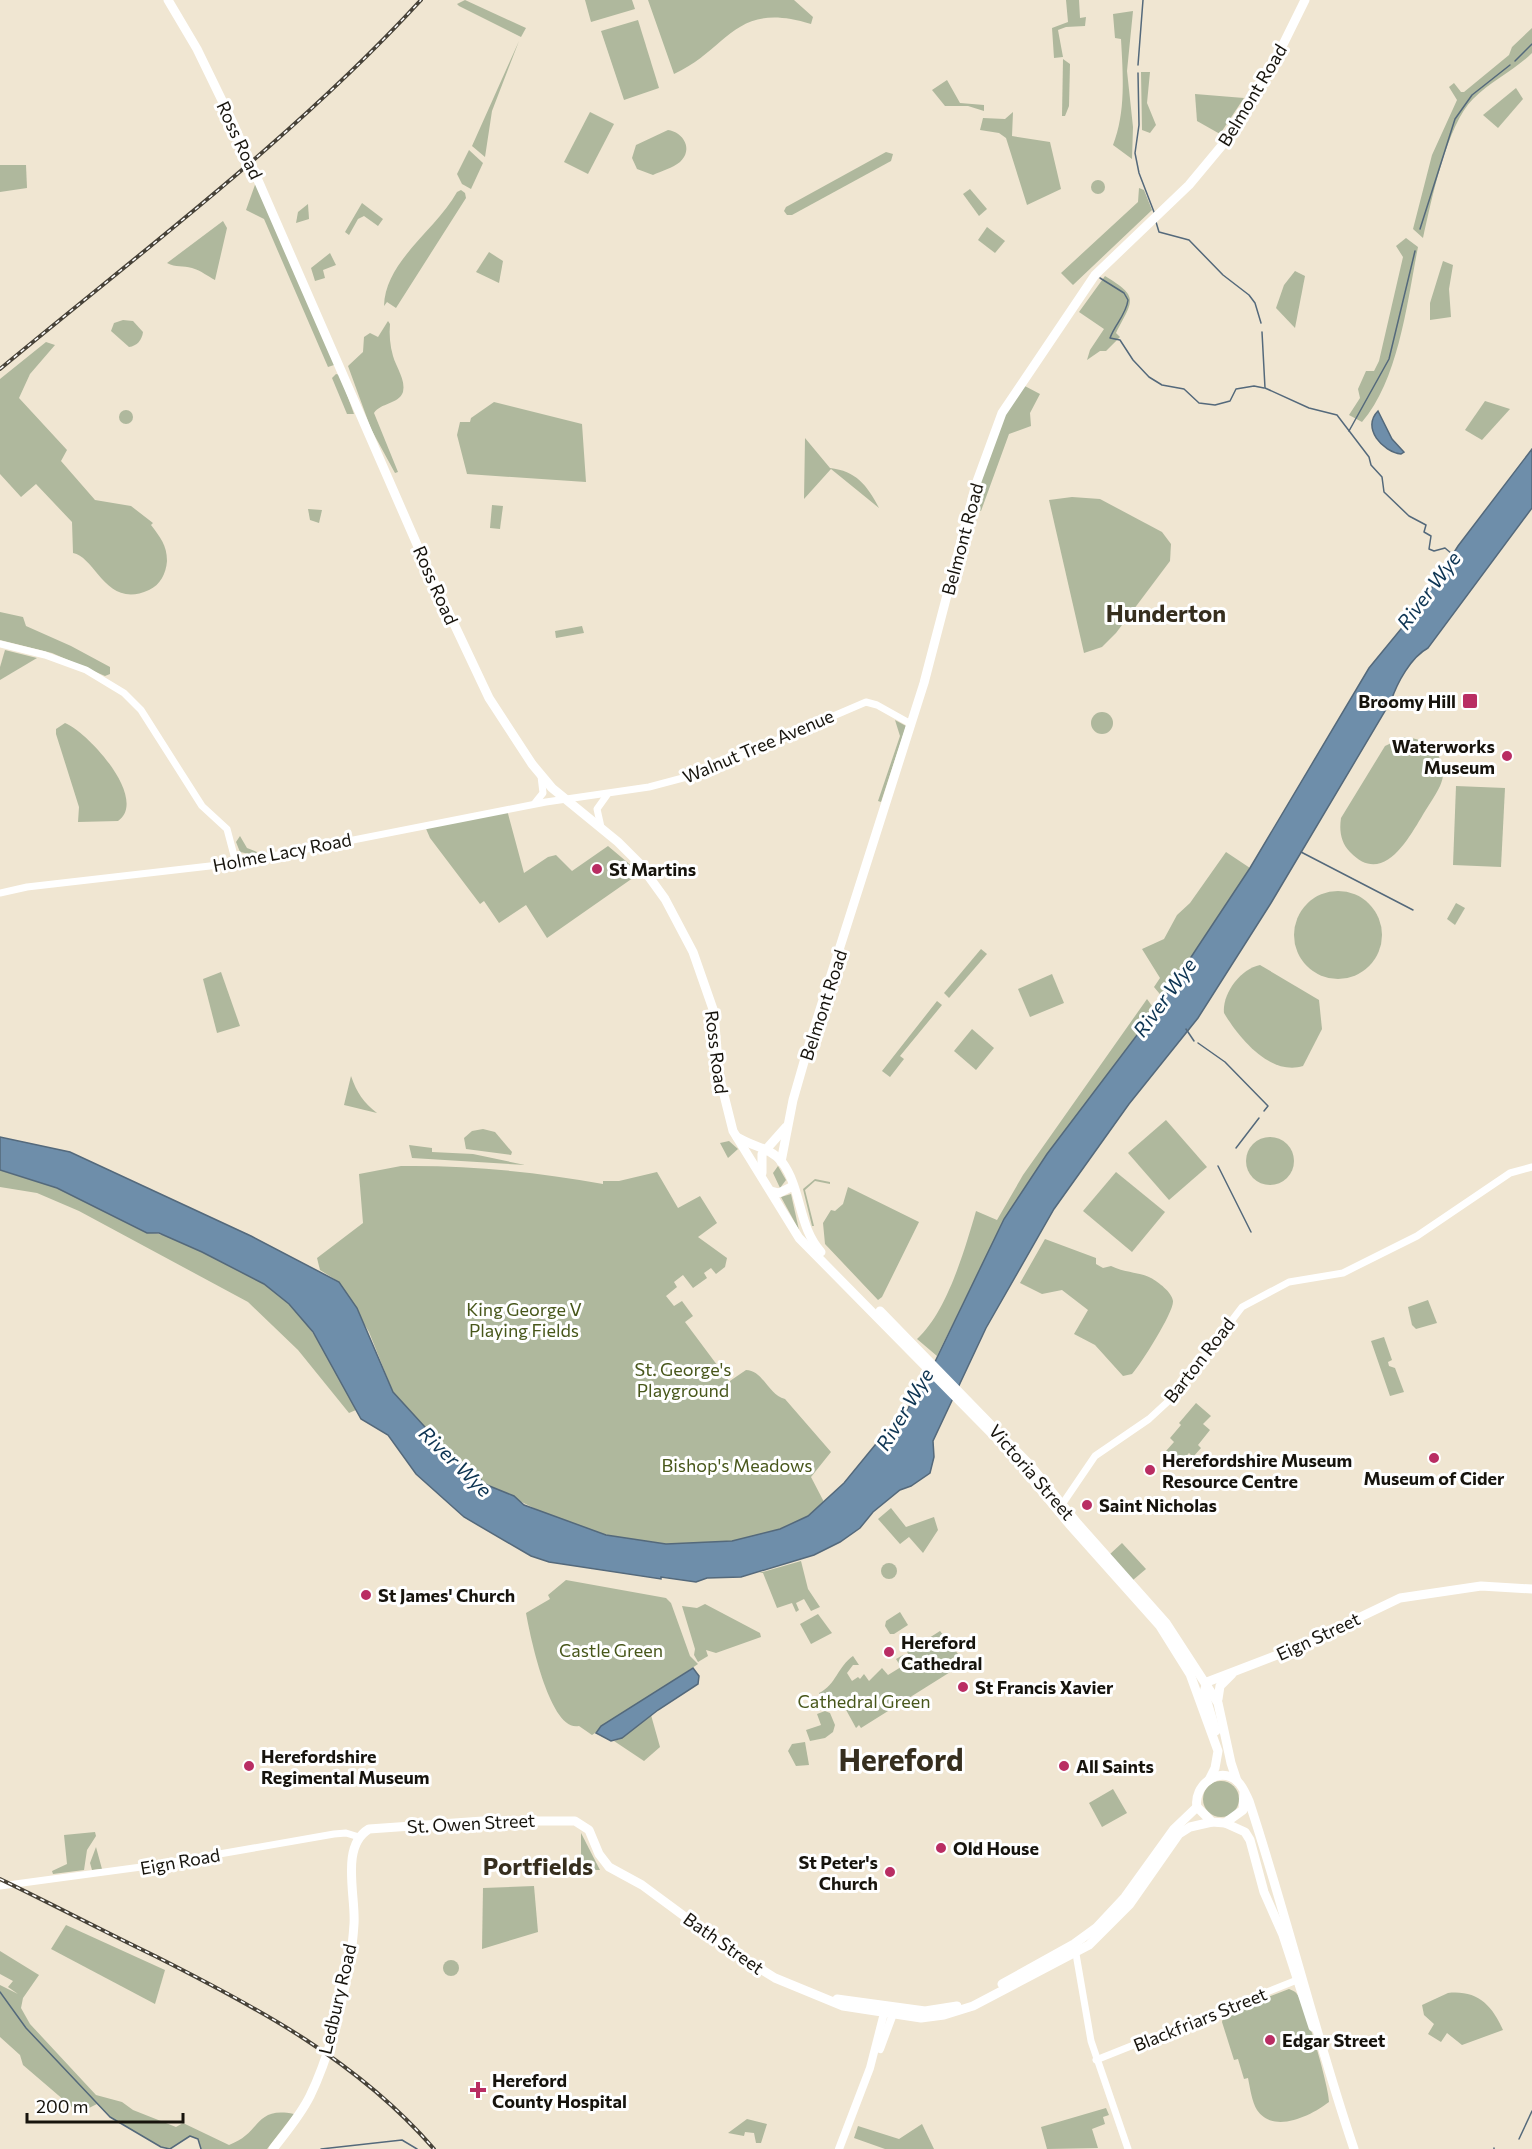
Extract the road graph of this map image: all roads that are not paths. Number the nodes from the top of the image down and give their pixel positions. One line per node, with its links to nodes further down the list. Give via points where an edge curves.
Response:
1 (168, 0): 5 (highway, Ross Road, via 197,49 246,151 463,645 498,714)
2 (1305, 0): 4 (highway, Belmont Road, via 1234,131 1189,185 1095,275 1002,412 976,484)
3 (0, 644): 10 (street, via 76,666 124,693 141,710 202,806 227,829)
4 (911, 724): 6 (street, Walnut Tree Avenue, via 877,705 857,704 698,774); 12 (highway, Belmont Road, via 810,1041)
5 (541, 776): 7 (highway, Ross Road); 8 (street, via 543,793)
6 (607, 795): 7 (street, Walnut Tree Avenue); 9 (street, via 597,809)
7 (563, 799): 8 (street, Holme Lacy Road); 9 (highway, Ross Road)
8 (533, 804): 10 (street, Holme Lacy Road)
9 (601, 828): 13 (highway, Ross Road, via 651,878 693,952 714,1012 722,1094)
10 (236, 863): 11 (street, Holme Lacy Road)
11 (0, 893)
12 (789, 1122): 14 (highway); 15 (highway, Belmont Road)
13 (735, 1136): 14 (highway); 17 (highway, Ross Road)
14 (767, 1149): 15 (highway); 17 (highway, via 761,1160)
15 (782, 1162): 18 (highway, Victoria Street)
16 (1532, 1167): 23 (street, Barton Road, via 1510,1173 1404,1244 1337,1276 1286,1283 1238,1311 1175,1395 1149,1419 1095,1456)
17 (763, 1177): 19 (highway, Victoria Street)
18 (793, 1186): 19 (highway, via 779,1193); 20 (highway, Victoria Street)
19 (771, 1191): 21 (highway, Victoria Street)
20 (803, 1220): 21 (highway); 22 (highway, Victoria Street)
21 (797, 1235): 22 (highway, Victoria Street)
22 (825, 1259): 23 (highway, Victoria Street, via 1008,1446)
23 (1060, 1508): 26 (highway, Victoria Street, via 1166,1623); 28 (highway, Victoria Street, via 1171,1642 1190,1674)
24 (1532, 1589): 25 (highway, Eign Street, via 1481,1586 1392,1601 1298,1647)
25 (1242, 1669): 26 (highway, Eign Street); 27 (highway, Eign Street, via 1220,1686)
26 (1207, 1682): 27 (highway, Victoria Street); 28 (highway, via 1204,1692 1214,1721)
27 (1218, 1703): 30 (highway, Victoria Street)
28 (1218, 1751): 29 (highway)
29 (1209, 1779): 30 (highway, via 1225,1776); 32 (highway, via 1200,1788)
30 (1238, 1781): 31 (highway)
31 (1244, 1792): 34 (highway, via 1243,1810); 39 (highway, via 1261,1835)
32 (1197, 1807): 33 (highway); 38 (highway, via 1174,1829 1112,1913)
33 (1212, 1822): 34 (highway); 38 (highway, via 1179,1834 1123,1912 1099,1937)
34 (1226, 1823): 39 (highway, via 1245,1832 1250,1840 1264,1892)
35 (585, 1826): 36 (highway, St. Owen Street, via 570,1820 483,1821 375,1828); 40 (highway, Bath Street, via 609,1867 642,1885 760,1969 786,1984 843,2006)
36 (359, 1838): 37 (street, Eign Road, via 334,1834 148,1867); 42 (highway, Ledbury Road, via 352,1853 354,1925 328,2047 309,2098)
37 (0, 1886)
38 (1075, 1949): 40 (highway, via 960,2005 925,2011); 40 (highway, via 955,2013 921,2018); 41 (street)
39 (1300, 1979): 41 (street, Blackfriars Street); 45 (highway)
40 (889, 2009): 43 (main road)
41 (1096, 2060): 44 (street)
42 (273, 2149)
43 (839, 2149)
44 (1128, 2149)
45 (1354, 2149)

